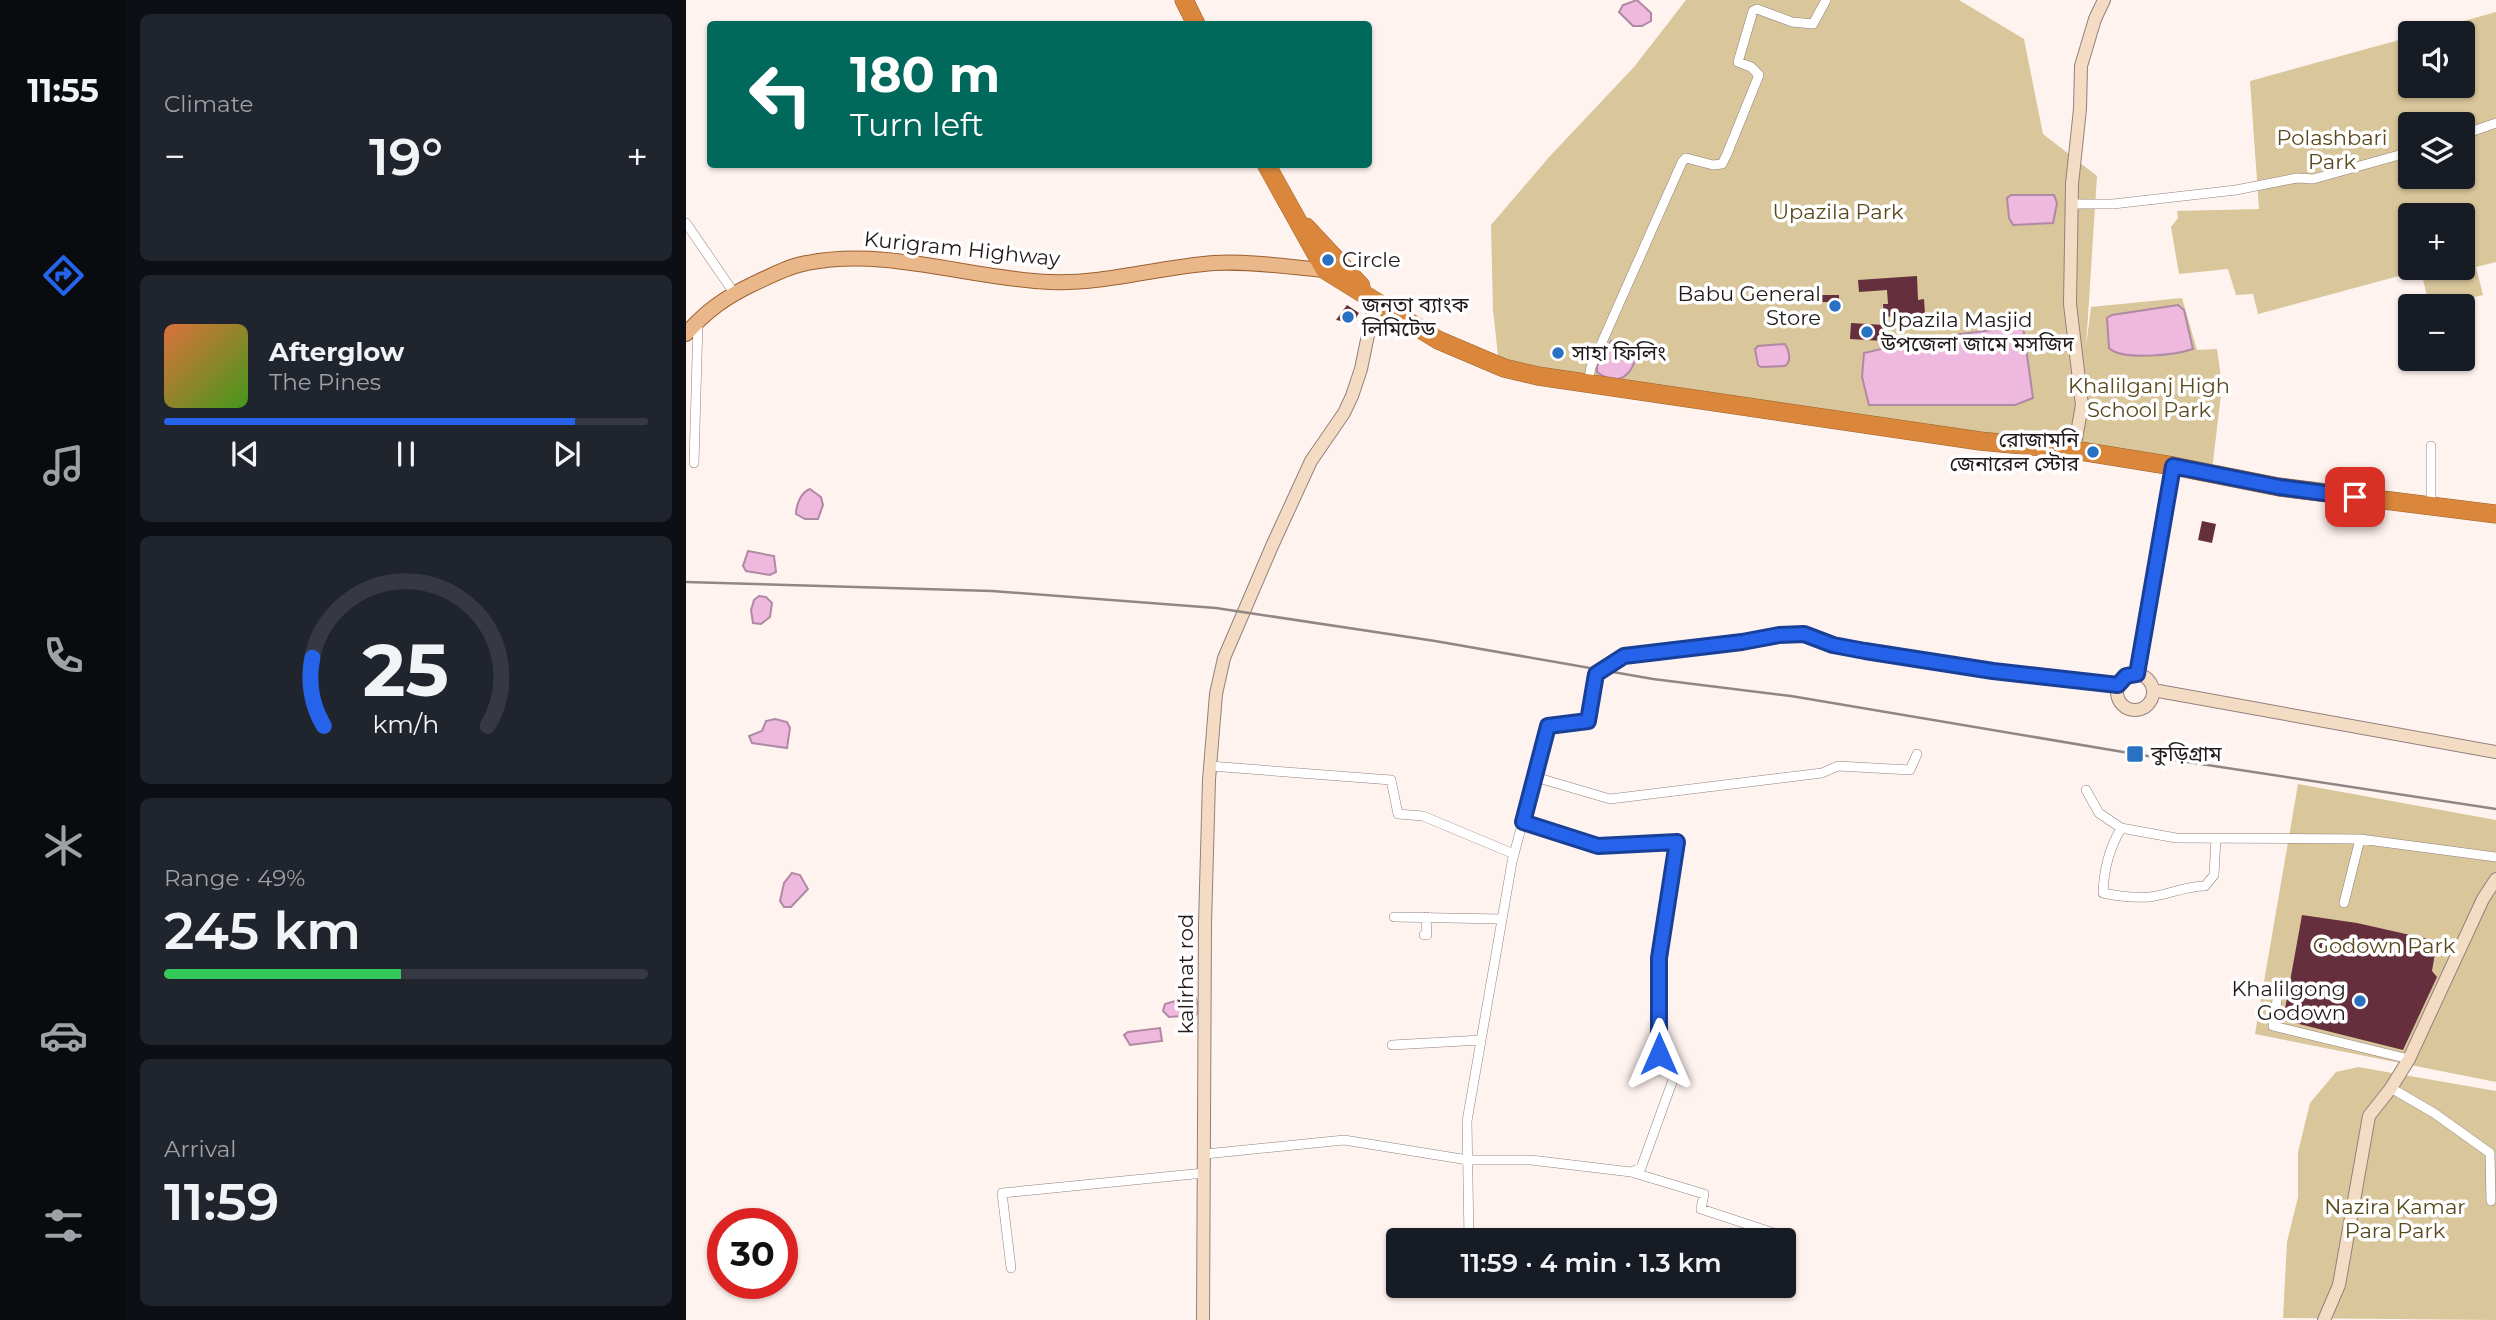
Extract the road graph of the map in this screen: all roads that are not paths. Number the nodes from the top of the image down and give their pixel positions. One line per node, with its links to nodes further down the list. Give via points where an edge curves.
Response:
1 (1184, 0): 4 (highway)
2 (1826, 0): 16 (street, via 1813,24 1753,11 1738,62 1759,75 1724,161 1713,165 1686,158 1682,162 1591,367)
3 (2104, 0): 9 (street, via 2081,66)
4 (1194, 21)
5 (2496, 123): 6 (street)
6 (2475, 130)
7 (2398, 155): 9 (street, via 2313,179 2113,204)
8 (1268, 168): 11 (highway)
9 (2073, 204): 18 (street, via 2070,304 2082,405)
10 (686, 223): 12 (street)
11 (1328, 260): 12 (main road, Kurigram Highway, via 1296,267 1213,263 1107,281 1050,282 874,257 805,263); 13 (highway)
12 (734, 293): 14 (main road, Kurigram Highway)
13 (1375, 301): 16 (highway, via 1469,355 1516,370); 28 (street, kalirhat rod, via 1352,396 1311,461 1224,658)
14 (698, 320): 15 (main road, Kurigram Highway); 19 (street)
15 (686, 334)
16 (1588, 383): 18 (highway, via 1980,441)
17 (2431, 446): 21 (street)
18 (2074, 450): 20 (highway)
19 (694, 463)
20 (2173, 466): 21 (highway, via 2279,487); 23 (street)
21 (2431, 506): 22 (highway)
22 (2496, 514)
23 (2137, 674): 24 (street, via 2126,676); 25 (street, via 2148,679)
24 (2118, 685): 25 (street, via 2120,703 2130,709 2147,706); 29 (street, via 1865,651 1804,634 1624,656 1596,674 1588,721 1548,726)
25 (2153, 690): 26 (street)
26 (2496, 752)
27 (1917, 754): 29 (street, via 1910,770 1838,765 1822,773 1610,799)
28 (1210, 766): 35 (street, via 1391,780 1398,814 1423,816); 49 (street, kalirhat rod)
29 (1535, 776): 31 (street)
30 (2086, 790): 32 (street, via 2099,813)
31 (1523, 822): 35 (street); 51 (street, via 1598,846 1677,842 1659,958 1659,1054 1674,1077 1641,1168)
32 (2121, 828): 33 (street, via 2176,838); 33 (street, via 2104,869 2103,893 2119,896 2148,897 2205,886 2214,875)
33 (2216, 838): 34 (street)
34 (2360, 839): 36 (street); 38 (street)
35 (1514, 854): 41 (street)
36 (2496, 857)
37 (2496, 879): 46 (street)
38 (2344, 903)
39 (1395, 916): 40 (street)
40 (1426, 917): 41 (street); 42 (street)
41 (1502, 919): 44 (street)
42 (1424, 935)
43 (2277, 1000): 46 (street, via 2273,1026)
44 (1481, 1040): 45 (street); 50 (street, via 1467,1121)
45 (1392, 1045)
46 (2409, 1059): 47 (street)
47 (2391, 1088): 48 (street); 58 (street, via 2369,1116 2339,1285)
48 (2493, 1153): 53 (street)
49 (1205, 1154): 50 (street, via 1344,1140); 52 (street, kalirhat rod)
50 (1468, 1160): 51 (street, via 1531,1160); 54 (street)
51 (1631, 1172): 55 (street, via 1704,1194 1701,1209)
52 (1204, 1173): 56 (street, via 1002,1193); 57 (street, kalirhat rod)
53 (2491, 1201)
54 (1469, 1228)
55 (1759, 1228)
56 (1011, 1268)
57 (1203, 1320)
58 (2323, 1320)

